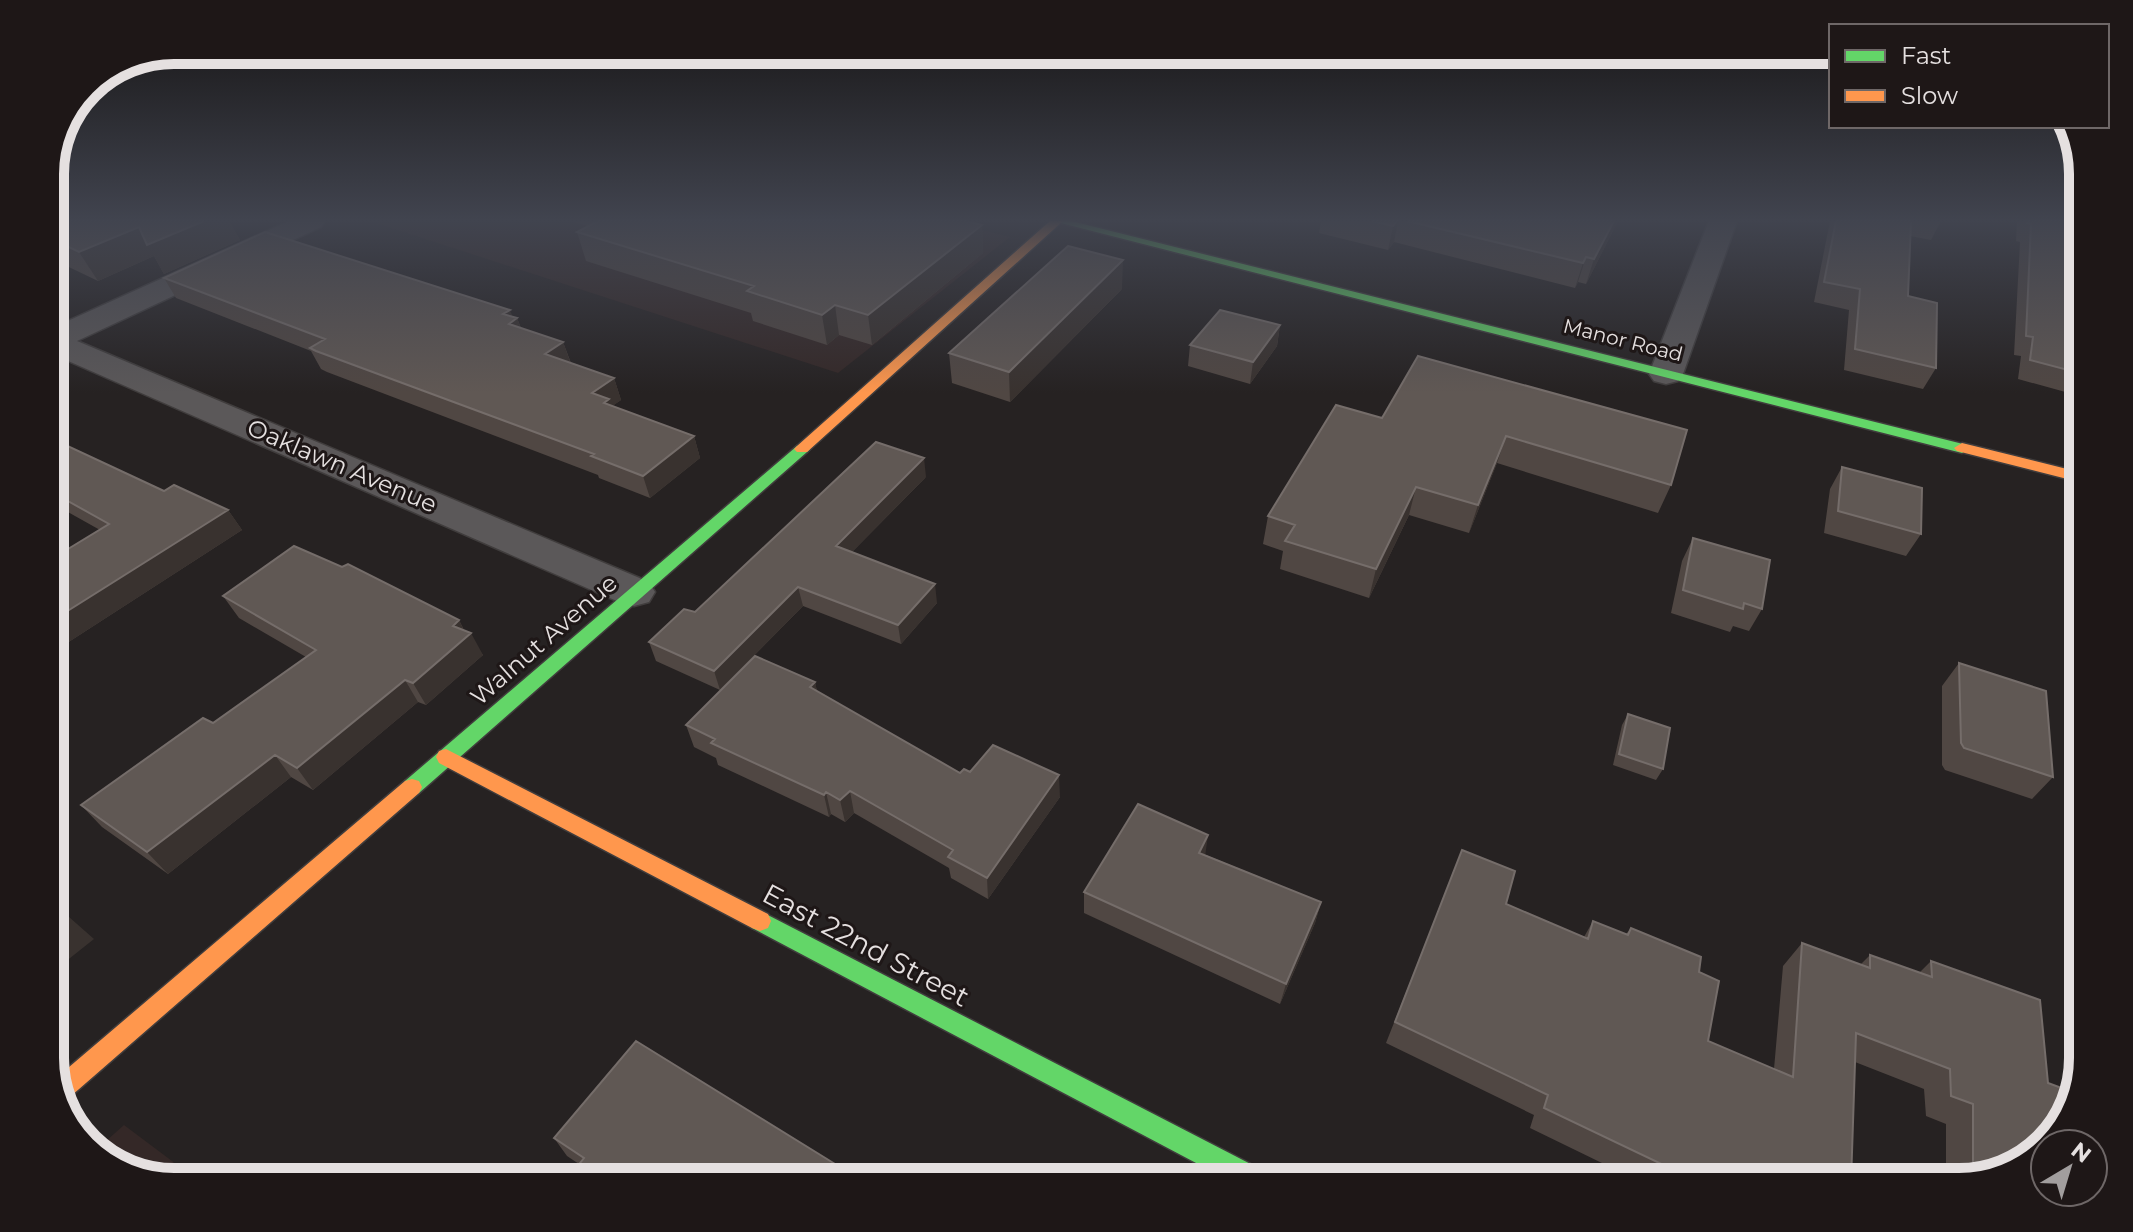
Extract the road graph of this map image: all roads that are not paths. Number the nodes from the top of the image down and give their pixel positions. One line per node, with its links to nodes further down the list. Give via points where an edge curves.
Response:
1 (186, 278): 5 (street)
2 (994, 278): 9 (street, Walnut Avenue)
3 (1286, 278): 7 (street, Manor Road)
4 (1702, 278): 7 (street)
5 (64, 335)
6 (64, 347): 9 (street, Oaklawn Avenue)
7 (1666, 374): 8 (street, Manor Road)
8 (2069, 475)
9 (634, 592): 10 (street, Walnut Avenue)
10 (446, 757): 11 (street, Walnut Avenue); 12 (street, East 22nd Street)
11 (68, 1085)
12 (1232, 1168)

